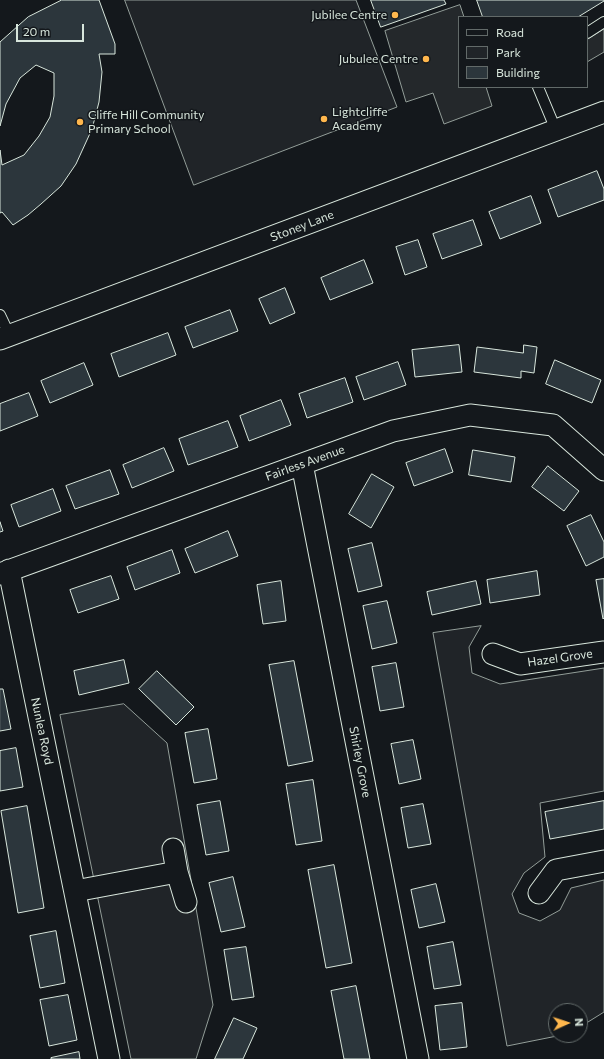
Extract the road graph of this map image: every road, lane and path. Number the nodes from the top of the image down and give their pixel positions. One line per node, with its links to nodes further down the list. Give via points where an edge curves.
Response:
1 (604, 22): 2 (lane)
2 (588, 32)
3 (538, 88): 5 (lane)
4 (604, 112): 5 (street, Stoney Lane)
5 (556, 130): 7 (street, Stoney Lane)
6 (0, 315): 7 (lane)
7 (5, 338)
8 (302, 464): 9 (street, Fairless Avenue, via 394,431 470,415 553,425); 10 (street, Fairless Avenue); 20 (street, Shirley Grove)
9 (604, 470)
10 (5, 572): 16 (street, Nunlea Royd)
11 (604, 652): 12 (street, Hazel Grove, via 520,664)
12 (493, 654)
13 (173, 848): 15 (street)
14 (604, 861): 17 (street, via 556,870)
15 (177, 872): 16 (street); 18 (street)
16 (75, 891): 19 (street, Nunlea Royd)
17 (539, 893)
18 (186, 902)
19 (109, 1059)
20 (418, 1059)

